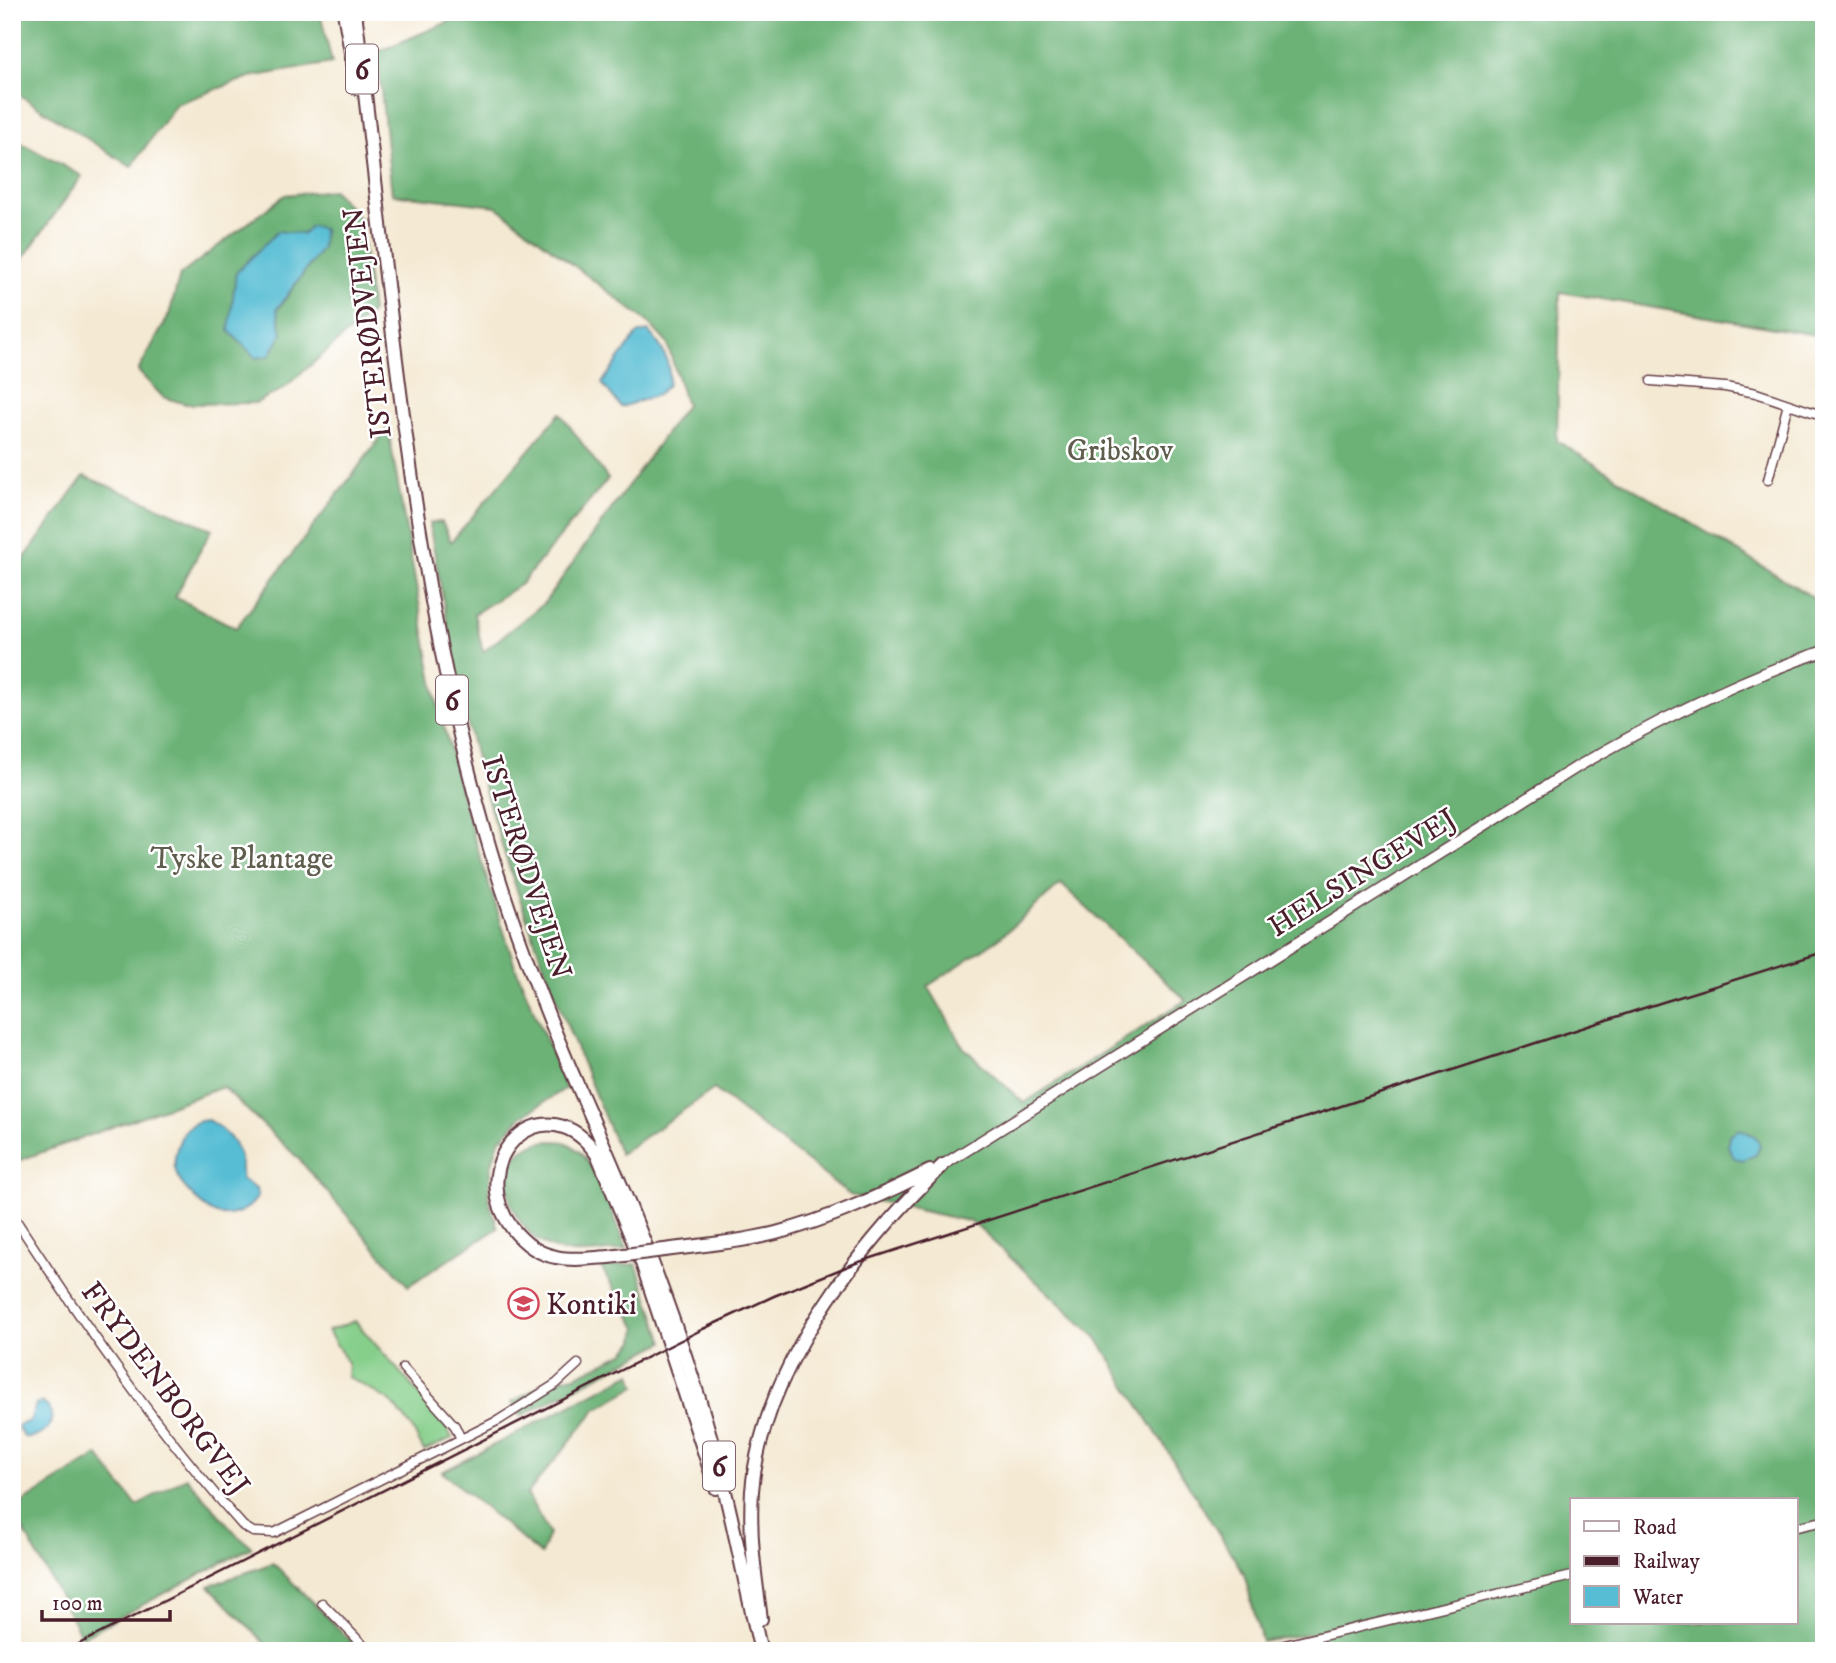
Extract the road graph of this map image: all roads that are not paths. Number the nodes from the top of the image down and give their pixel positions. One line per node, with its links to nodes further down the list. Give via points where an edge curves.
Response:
1 (344, 12): 3 (highway, via 358,93)
2 (355, 12): 3 (highway, ISTERØDVEJEN / 6)
3 (369, 127): 15 (highway, ISTERØDVEJEN / 6, via 412,476 434,611 470,780 543,1003 671,1315)
4 (1651, 382): 5 (street, via 1725,387)
5 (1788, 404): 6 (street); 7 (street)
6 (1824, 416)
7 (1768, 480)
8 (1824, 651): 9 (street, HELSINGEVEJ, via 1695,703 1629,736)
9 (943, 1165): 15 (highway, bridge, via 853,1207 773,1234 680,1248 609,1256 573,1259 534,1249 507,1220 497,1182 498,1164 506,1147 536,1126 555,1125 573,1130 598,1156 642,1264 717,1490); 22 (highway, via 883,1227 829,1299 793,1357 778,1392 752,1489 751,1536)
10 (12, 1214): 13 (street, FRYDENBORGVEJ, via 172,1443 253,1532 274,1533)
11 (578, 1364): 13 (street, FRYDENBORGVEJ, via 545,1391)
12 (403, 1368): 13 (street, via 455,1426)
13 (461, 1439)
14 (1824, 1521): 16 (street)
15 (733, 1525): 19 (highway, ISTERØDVEJEN / 6)
16 (1798, 1527)
17 (1570, 1576): 23 (street)
18 (322, 1603): 20 (street)
19 (754, 1624): 21 (highway, ISTERØDVEJEN); 22 (highway, ISTERØDVEJEN / 6)
20 (369, 1651)
21 (754, 1651)
22 (763, 1651)
23 (1260, 1651)

